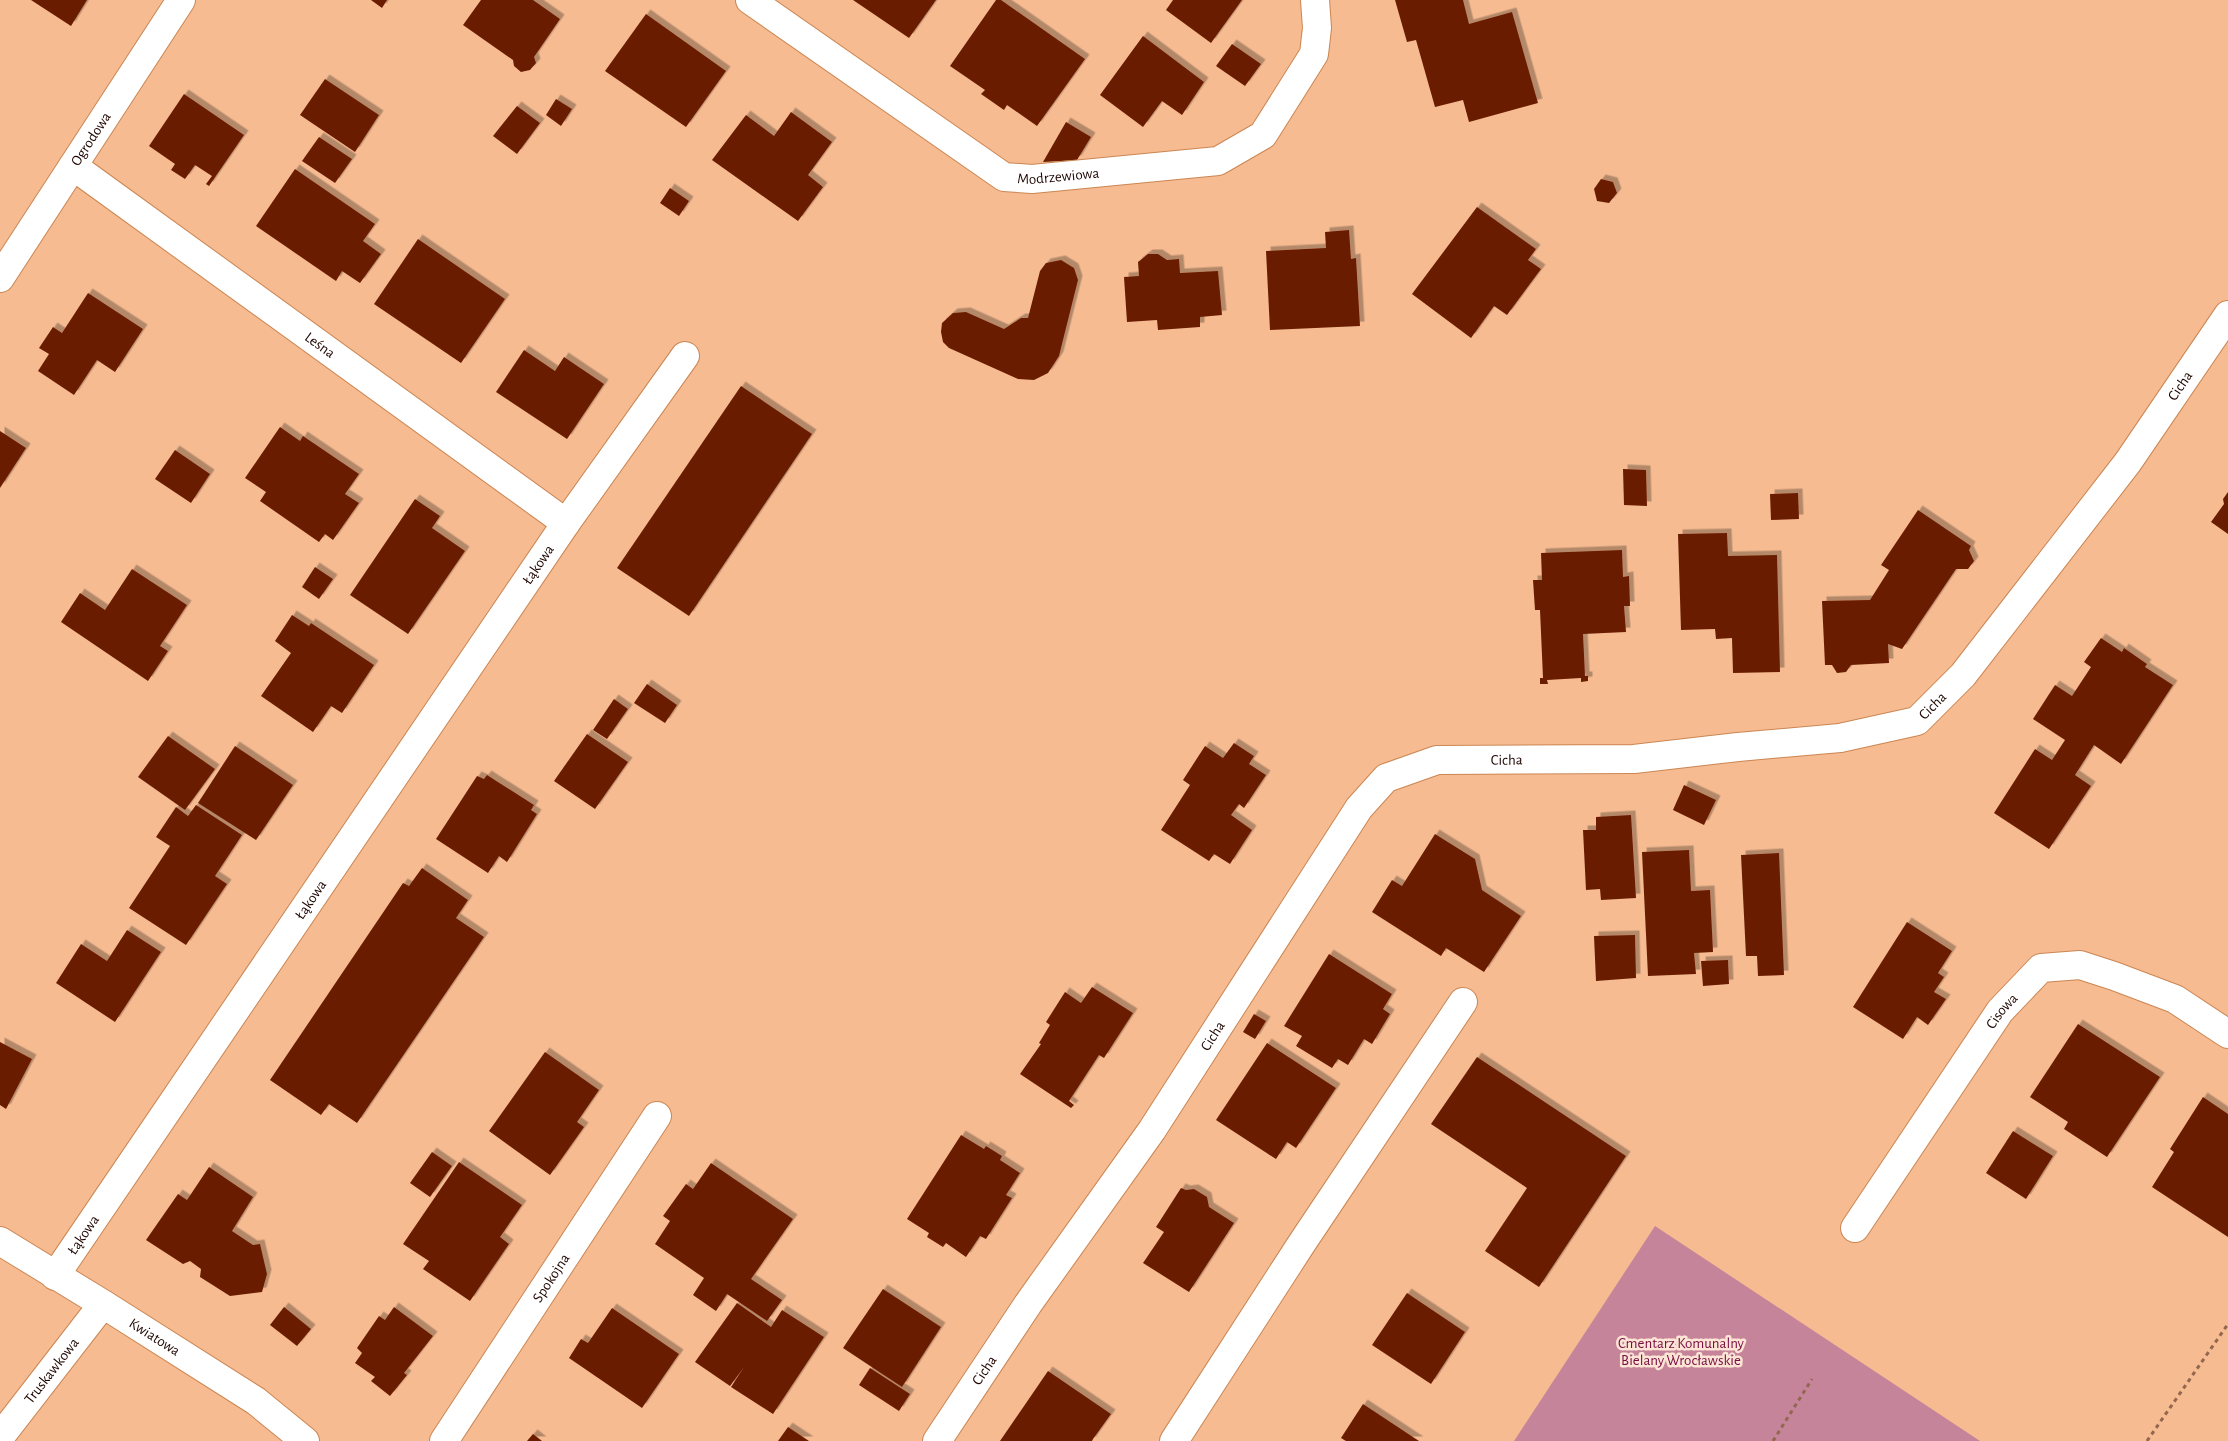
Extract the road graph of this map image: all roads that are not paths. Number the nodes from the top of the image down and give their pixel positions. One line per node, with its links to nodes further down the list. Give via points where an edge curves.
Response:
1 (181, 0): 4 (street, Ogrodowa)
2 (750, 0): 3 (street, Modrzewiowa, via 1004,178 1032,179 1218,161 1263,136 1314,54 1317,28)
3 (1315, 0)
4 (73, 166): 5 (street, Ogrodowa); 8 (street, Leśna)
5 (0, 278)
6 (2228, 315): 19 (street, Cicha, via 2128,462 1963,675 1917,721 1840,738 1634,759 1437,760 1386,778 1354,815 1152,1130 1028,1304)
7 (685, 356): 8 (street, Łąkowa)
8 (566, 522): 14 (street, Łąkowa)
9 (1463, 1002): 20 (street)
10 (2228, 1034): 12 (street, Cisowa, via 2175,999 2114,976 2080,965 2041,968 2000,1011)
11 (657, 1116): 18 (street, Spokojna)
12 (1855, 1228)
13 (0, 1241): 14 (street, Kwiatowa)
14 (55, 1276): 15 (street, Kwiatowa)
15 (103, 1304): 16 (street, Truskawkowa); 17 (street, Kwiatowa, via 256,1401)
16 (0, 1437)
17 (305, 1441)
18 (444, 1441)
19 (937, 1441)
20 (1174, 1441)

